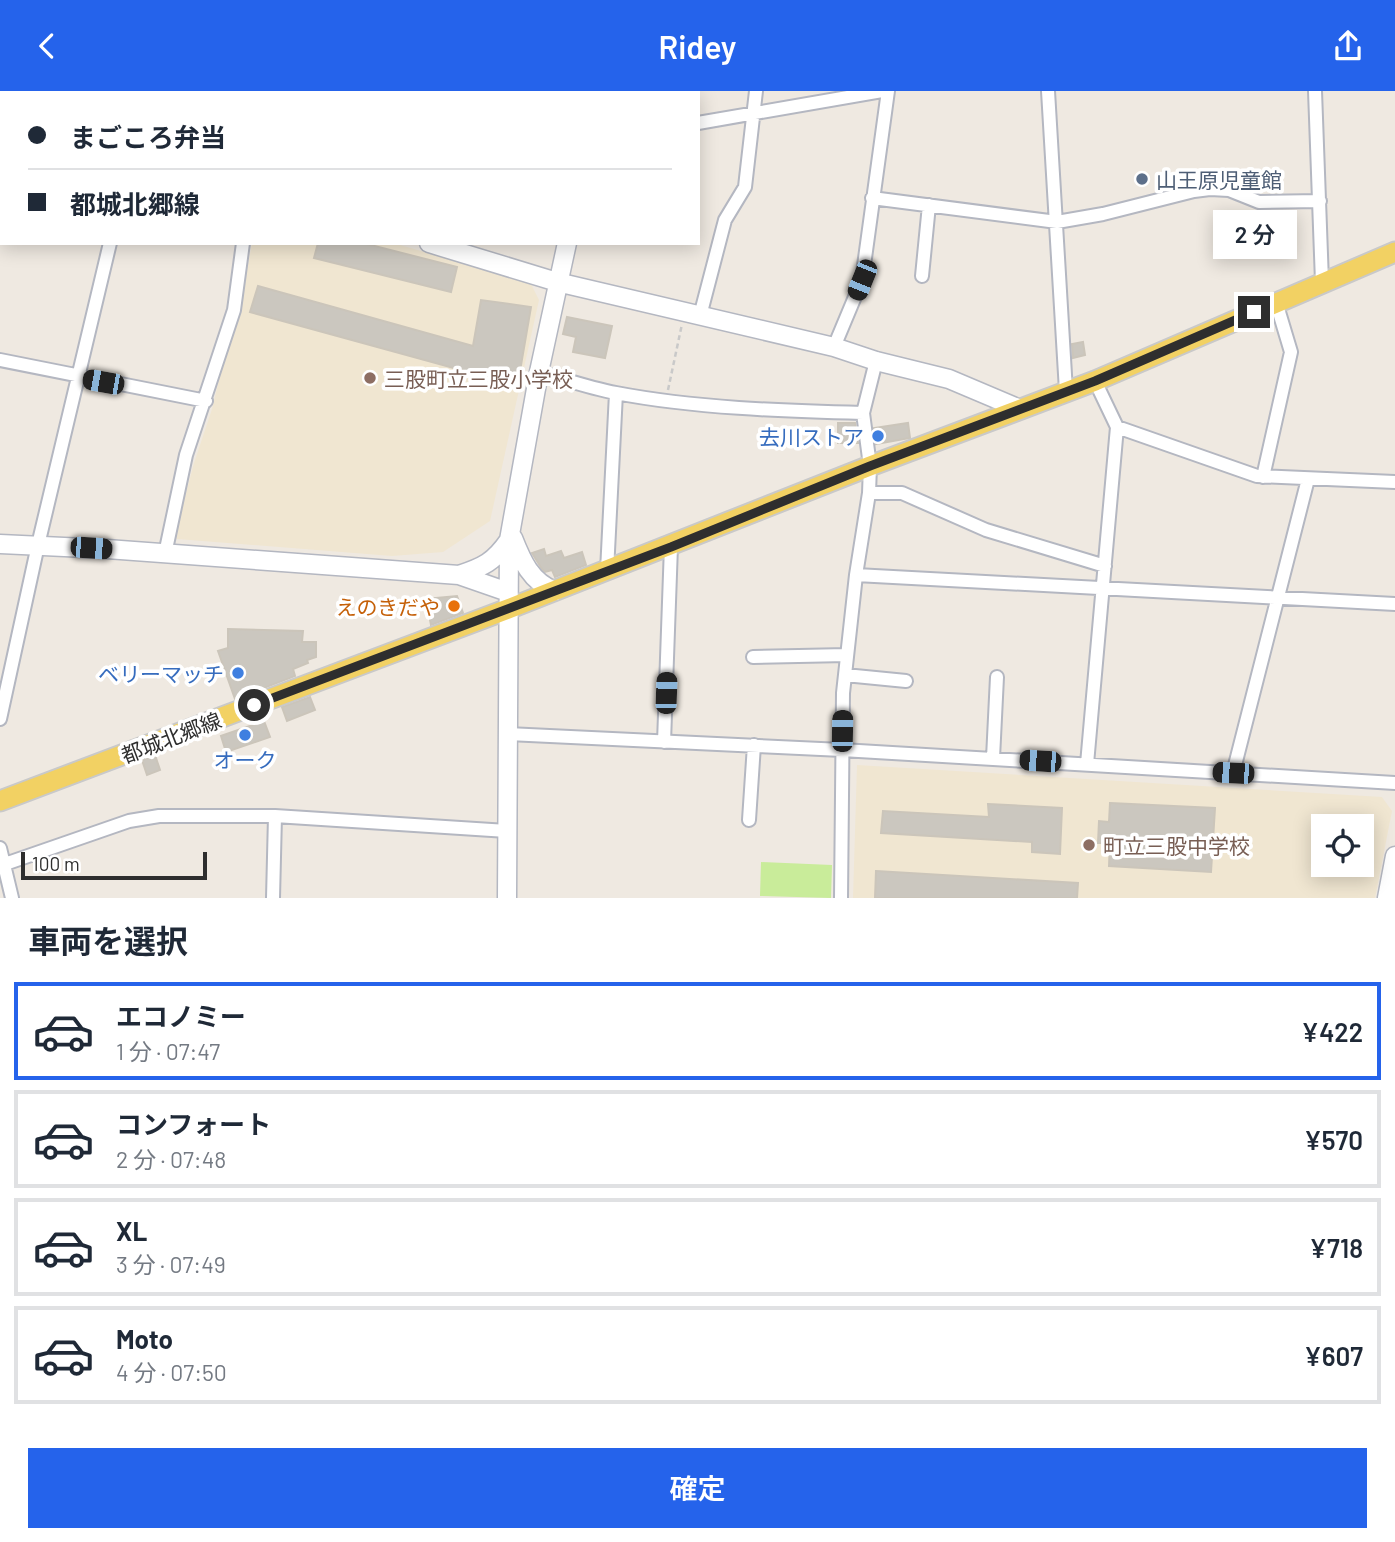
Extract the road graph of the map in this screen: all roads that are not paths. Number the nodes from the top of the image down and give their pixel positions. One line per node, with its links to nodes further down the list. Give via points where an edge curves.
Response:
1 (755, 91): 6 (street)
2 (882, 91): 6 (street)
3 (888, 91): 8 (street)
4 (1048, 91): 11 (street)
5 (1315, 91): 9 (street)
6 (754, 113): 7 (street); 21 (street, via 744,187 725,220)
7 (700, 123)
8 (872, 198): 10 (street); 22 (street, via 862,280)
9 (1320, 201): 11 (street, via 1259,202 1229,190 1210,189); 19 (street)
10 (929, 205): 11 (street); 17 (street)
11 (1057, 222): 28 (street)
12 (110, 245): 26 (street)
13 (243, 245): 30 (street, via 233,310)
14 (566, 245): 18 (street)
15 (454, 247): 18 (street)
16 (1395, 252): 19 (main road, 都城北郷線)
17 (922, 276)
18 (557, 282): 21 (street); 25 (street)
19 (1322, 282): 20 (main road, 都城北郷線)
20 (1276, 302): 27 (main road, 都城北郷線); 35 (street, via 1291,352)
21 (692, 314): 22 (street)
22 (834, 347): 24 (street)
23 (0, 360): 26 (street)
24 (876, 361): 31 (street, via 949,379); 32 (street)
25 (539, 372): 29 (street); 39 (street)
26 (78, 377): 30 (street); 41 (street)
27 (1095, 381): 28 (main road, 都城北郷線); 33 (street)
28 (1066, 391): 31 (main road, 都城北郷線)
29 (616, 393): 32 (street, via 746,408); 45 (street)
30 (206, 401): 43 (street, via 186,455)
31 (1020, 409): 34 (main road, 都城北郷線)
32 (863, 414): 34 (street)
33 (1117, 427): 35 (street); 44 (street)
34 (870, 466): 38 (street); 42 (main road, 都城北郷線)
35 (1263, 477): 36 (street)
36 (1308, 479): 37 (street); 50 (street)
37 (1395, 482)
38 (869, 493): 44 (street, via 902,493 986,530); 47 (street)
39 (509, 536): 46 (street, via 498,556); 49 (street, via 530,574); 51 (street)
40 (0, 544): 41 (street)
41 (38, 545): 43 (street); 58 (street)
42 (671, 547): 45 (main road, 都城北郷線); 60 (street)
43 (165, 554): 46 (street)
44 (1105, 566): 48 (street)
45 (607, 571): 49 (main road, 都城北郷線)
46 (458, 575): 51 (street)
47 (856, 575): 48 (street); 53 (street)
48 (1103, 590): 50 (street); 64 (street)
49 (555, 591): 51 (main road, 都城北郷線)
50 (1276, 600): 52 (street); 65 (street)
51 (508, 601): 59 (street); 67 (main road, 都城北郷線)
52 (1395, 604)
53 (847, 655): 54 (street); 55 (street)
54 (753, 657)
55 (845, 674): 57 (street); 62 (street)
56 (997, 677): 63 (street)
57 (906, 681)
58 (0, 719)
59 (507, 734): 60 (street); 70 (street)
60 (664, 742): 61 (street)
61 (754, 745): 62 (street); 69 (street)
62 (842, 750): 63 (street); 77 (street)
63 (993, 758): 64 (street)
64 (1087, 764): 65 (street)
65 (1233, 773): 66 (street)
66 (1395, 783)
67 (0, 801)
68 (275, 815): 70 (street); 73 (street, via 141,818); 75 (street)
69 (749, 820)
70 (507, 831): 76 (street)
71 (0, 848): 73 (street)
72 (1395, 856): 78 (street)
73 (5, 864): 74 (street)
74 (12, 898)
75 (273, 898)
76 (507, 898)
77 (841, 898)
78 (1387, 898)

